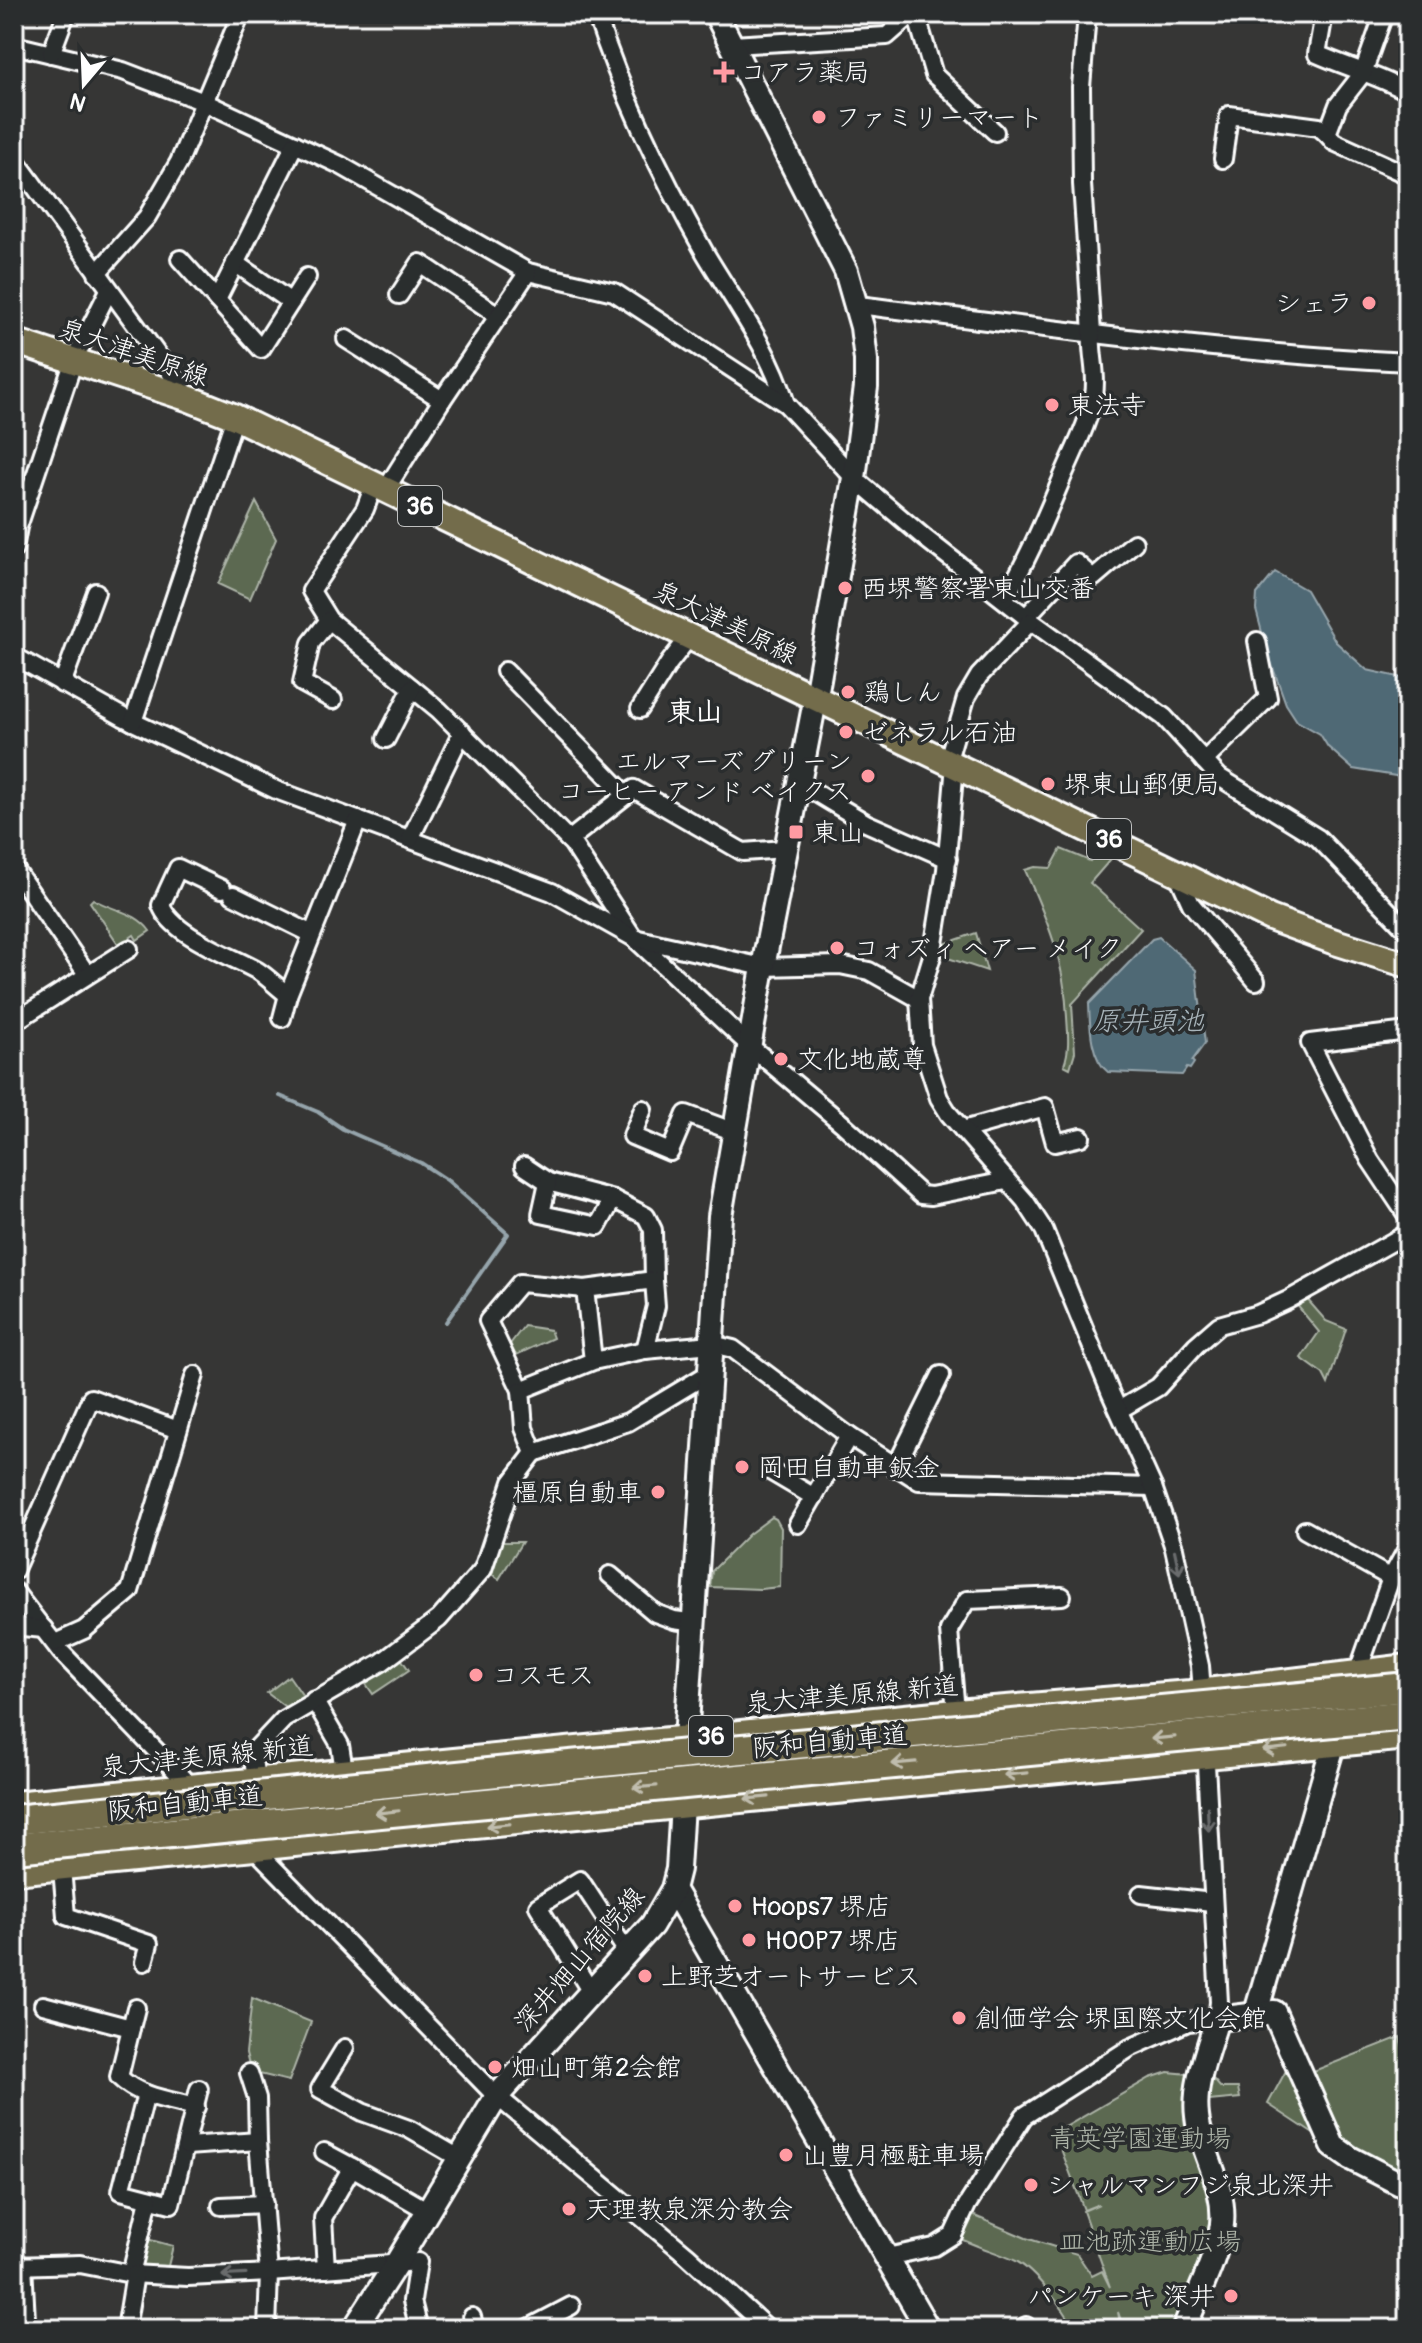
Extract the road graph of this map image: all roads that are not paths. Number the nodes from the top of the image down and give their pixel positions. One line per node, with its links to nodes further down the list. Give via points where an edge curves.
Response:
1 (66, 14): 11 (street)
2 (241, 14): 14 (street)
3 (596, 14): 39 (street, via 656,160 752,329)
4 (716, 14): 10 (street, 深井畑山宿院線)
5 (914, 14): 10 (street, via 887,36); 15 (street, via 934,75)
6 (1087, 14): 32 (street, via 1082,184)
7 (1324, 14): 12 (street, via 1317,54)
8 (1384, 14): 12 (street)
9 (14, 45): 11 (street)
10 (732, 45): 30 (street, 深井畑山宿院線, via 846,271)
11 (51, 54): 14 (street, via 123,71)
12 (1363, 73): 13 (street); 16 (street, via 1338,105)
13 (1408, 92)
14 (204, 102): 17 (street); 24 (street, via 179,162 147,217)
15 (995, 132)
16 (1327, 134): 19 (street, via 1319,127 1229,115); 20 (street)
17 (295, 144): 22 (street); 23 (street)
18 (14, 158): 24 (street)
19 (1223, 159)
20 (1403, 173)
21 (180, 259): 28 (street)
22 (235, 263): 28 (street); 29 (street)
23 (528, 272): 31 (street); 39 (street, via 614,292)
24 (97, 273): 26 (street)
25 (307, 277): 29 (street)
26 (109, 290): 35 (street); 37 (street)
27 (399, 295): 31 (street, via 420,263)
28 (217, 300): 29 (street, via 261,349)
29 (291, 302)
30 (857, 305): 32 (street); 41 (street, 深井畑山宿院線, via 866,387)
31 (499, 316): 38 (street)
32 (1092, 333): 36 (street, via 1314,358); 47 (street, via 1094,396 1021,571)
33 (346, 339): 38 (street)
34 (14, 341): 35 (main road, 泉大津美原線 / 36)
35 (74, 360): 37 (main road, 泉大津美原線 / 36); 43 (street)
36 (1408, 362)
37 (190, 399): 40 (main road, 泉大津美原線 / 36)
38 (442, 400): 42 (street)
39 (786, 404): 41 (street)
40 (235, 417): 42 (main road, 泉大津美原線 / 36); 59 (street)
41 (854, 478): 47 (street); 56 (street, 深井畑山宿院線)
42 (380, 487): 49 (street, via 311,591); 50 (main road, 泉大津美原線 / 36)
43 (17, 522): 45 (street)
44 (1134, 543): 48 (street, via 1093,578 1076,563)
45 (14, 549)
46 (96, 592): 54 (street)
47 (1004, 599): 48 (street)
48 (1028, 619): 62 (street, via 1164,717); 63 (street, via 973,687)
49 (329, 620): 55 (street); 57 (street, via 311,643 302,683)
50 (690, 636): 56 (main road, 泉大津美原線 / 36); 58 (street)
51 (1257, 641): 62 (street, via 1268,698)
52 (14, 656): 54 (street)
53 (505, 671): 65 (street)
54 (62, 684): 59 (street)
55 (412, 688): 60 (street); 61 (street)
56 (816, 696): 63 (main road, 泉大津美原線 / 36); 64 (street, 深井畑山宿院線)
57 (333, 700)
58 (640, 709)
59 (133, 722): 66 (street, via 276,790)
60 (462, 732): 67 (street); 68 (street)
61 (386, 739)
62 (1204, 761): 73 (street, via 1219,777 1318,838)
63 (951, 762): 70 (street); 72 (main road, 泉大津美原線 / 36)
64 (798, 782): 69 (street, 深井畑山宿院線); 70 (street, via 866,823)
65 (626, 795): 68 (street); 69 (street, via 634,789 743,852)
66 (358, 820): 67 (street); 74 (street)
67 (410, 839): 75 (street, via 552,892)
68 (569, 840): 75 (street)
69 (785, 849): 78 (street, 深井畑山宿院線)
70 (948, 859): 82 (street, via 932,956)
71 (14, 868): 79 (street)
72 (1177, 872): 77 (main road, 泉大津美原線 / 36, via 1270,918); 80 (street, via 1191,904)
73 (1408, 931)
74 (312, 934): 81 (street); 81 (street, via 178,868 161,905 163,913 201,943 260,973)
75 (634, 938): 78 (street); 86 (street)
76 (129, 949): 79 (street)
77 (1408, 965)
78 (763, 967): 82 (street, via 840,965 869,971); 86 (street, 深井畑山宿院線)
79 (87, 974): 84 (street)
80 (1256, 981)
81 (288, 995): 83 (street)
82 (919, 999): 88 (street, via 929,1071 939,1098)
83 (282, 1018)
84 (14, 1022)
85 (1408, 1031): 95 (street, via 1310,1043 1370,1160)
86 (750, 1046): 89 (street, 深井畑山宿院線); 92 (street, via 921,1195)
87 (643, 1109): 89 (street, via 632,1136 670,1152 686,1114)
88 (963, 1130): 90 (street, via 1045,1107 1055,1143); 92 (street)
89 (735, 1132): 99 (street, 深井畑山宿院線, via 720,1216)
90 (1081, 1137)
91 (524, 1166): 93 (street)
92 (1006, 1181): 106 (street, via 1044,1230)
93 (548, 1182): 94 (street); 94 (street, via 541,1214 598,1226)
94 (613, 1199): 97 (street, via 646,1216 653,1230)
95 (1408, 1217)
96 (1408, 1233): 106 (street, via 1288,1300 1219,1325 1158,1387)
97 (654, 1280): 98 (street); 100 (street, via 656,1306)
98 (585, 1289): 101 (street); 105 (street, via 520,1283 488,1321)
99 (712, 1344): 100 (street); 102 (street, 深井畑山宿院線); 108 (street, via 733,1349)
100 (645, 1350): 101 (street)
101 (593, 1361): 105 (street)
102 (711, 1372): 109 (street, via 628,1422); 122 (street, 深井畑山宿院線)
103 (195, 1375): 107 (street)
104 (941, 1375): 110 (street)
105 (521, 1390): 109 (street, via 524,1428)
106 (1119, 1410): 112 (street)
107 (178, 1430): 117 (street, via 91,1398); 125 (street, via 130,1591 84,1630)
108 (849, 1436): 110 (street); 113 (street)
109 (534, 1453): 130 (street, via 512,1482 483,1569 439,1619 382,1662)
110 (895, 1468): 112 (street, via 919,1481)
111 (770, 1471): 113 (street)
112 (1153, 1487): 129 (street, one-way to 129, via 1174,1548)
113 (814, 1497): 114 (street)
114 (798, 1524)
115 (1305, 1530): 119 (street)
116 (1408, 1547): 119 (street)
117 (14, 1571)
118 (610, 1575): 122 (street, via 655,1613)
119 (1391, 1578): 127 (street)
120 (14, 1591): 124 (street)
121 (1062, 1596): 131 (street, via 967,1600 949,1630)
122 (695, 1623): 133 (street, 深井畑山宿院線)
123 (14, 1624): 124 (street)
124 (44, 1629): 125 (street)
125 (55, 1643): 139 (street)
126 (1408, 1667): 127 (main road, 泉大津美原線 新道 / 36)
127 (1357, 1674): 129 (main road, 泉大津美原線 新道 / 36); 135 (street)
128 (1408, 1687): 142 (highway, 阪和自動車道, bridge)
129 (1202, 1691): 131 (main road, 泉大津美原線 新道 / 36); 136 (street)
130 (314, 1700): 137 (street, via 340,1745); 138 (street, via 284,1719 252,1753)
131 (956, 1712): 133 (main road, 泉大津美原線 新道 / 36)
132 (1408, 1715): 143 (highway, 阪和自動車道, one-way to 143, bridge)
133 (688, 1728): 137 (main road, 泉大津美原線 新道 / 36); 141 (street, 深井畑山宿院線)
134 (1408, 1737): 135 (main road)
135 (1332, 1744): 136 (main road, one-way to 136); 155 (street)
136 (1206, 1756): 141 (main road, one-way to 141); 149 (street, one-way to 149)
137 (344, 1770): 138 (main road, 泉大津美原線 新道 / 36)
138 (256, 1779): 139 (main road, 泉大津美原線 新道 / 36)
139 (191, 1787): 140 (main road, 泉大津美原線 新道 / 36); 144 (street)
140 (14, 1804)
141 (682, 1806): 144 (main road, one-way to 144); 147 (street, 深井畑山宿院線)
142 (14, 1820)
143 (14, 1848)
144 (254, 1848): 145 (main road); 162 (street)
145 (62, 1868): 146 (main road); 151 (street, via 66,1916 149,1944)
146 (14, 1872)
147 (673, 1889): 150 (street, 深井畑山宿院線, via 652,1925); 174 (street)
148 (1141, 1894): 149 (street)
149 (1212, 1902): 156 (street)
150 (627, 1952): 152 (street, 深井畑山宿院線); 152 (street, via 580,1880 538,1906)
151 (144, 1962)
152 (591, 1992): 162 (street, 深井畑山宿院線)
153 (43, 2005): 157 (street)
154 (136, 2008): 157 (street)
155 (1255, 2016): 156 (street); 169 (street, via 1274,2012 1333,2146)
156 (1217, 2019): 174 (street, via 1188,2022 1130,2048 1024,2116 953,2235 934,2247); 189 (street, via 1196,2103 1202,2143 1218,2183 1222,2222)
157 (131, 2028): 161 (street, via 119,2077)
158 (345, 2048): 167 (street, via 320,2089)
159 (249, 2073): 164 (street, via 257,2098)
160 (199, 2089): 163 (street)
161 (146, 2094): 163 (street); 170 (street, via 121,2191)
162 (497, 2096): 167 (street, 深井畑山宿院線); 187 (street)
163 (196, 2107): 165 (street)
164 (258, 2141): 165 (street); 171 (street)
165 (187, 2146): 170 (street, via 171,2204)
166 (324, 2152): 168 (street)
167 (459, 2158): 173 (street, 深井畑山宿院線)
168 (352, 2167): 173 (street); 177 (street, via 323,2218)
169 (1408, 2188)
170 (149, 2199): 179 (street)
171 (264, 2204): 172 (street); 178 (street)
172 (221, 2206)
173 (428, 2211): 175 (street, 深井畑山宿院線)
174 (887, 2257): 188 (street)
175 (396, 2264): 177 (street); 181 (street, 深井畑山宿院線); 185 (street, via 418,2262 412,2301)
176 (19, 2265): 179 (street, via 80,2264); 182 (street)
177 (326, 2269): 178 (street)
178 (269, 2273): 179 (street, one-way to 179); 184 (street)
179 (133, 2274): 183 (street)
180 (571, 2306): 186 (street)
181 (363, 2324)
182 (28, 2329)
183 (126, 2329)
184 (267, 2329)
185 (419, 2329)
186 (527, 2329)
187 (768, 2329)
188 (928, 2329)
189 (1184, 2329)

